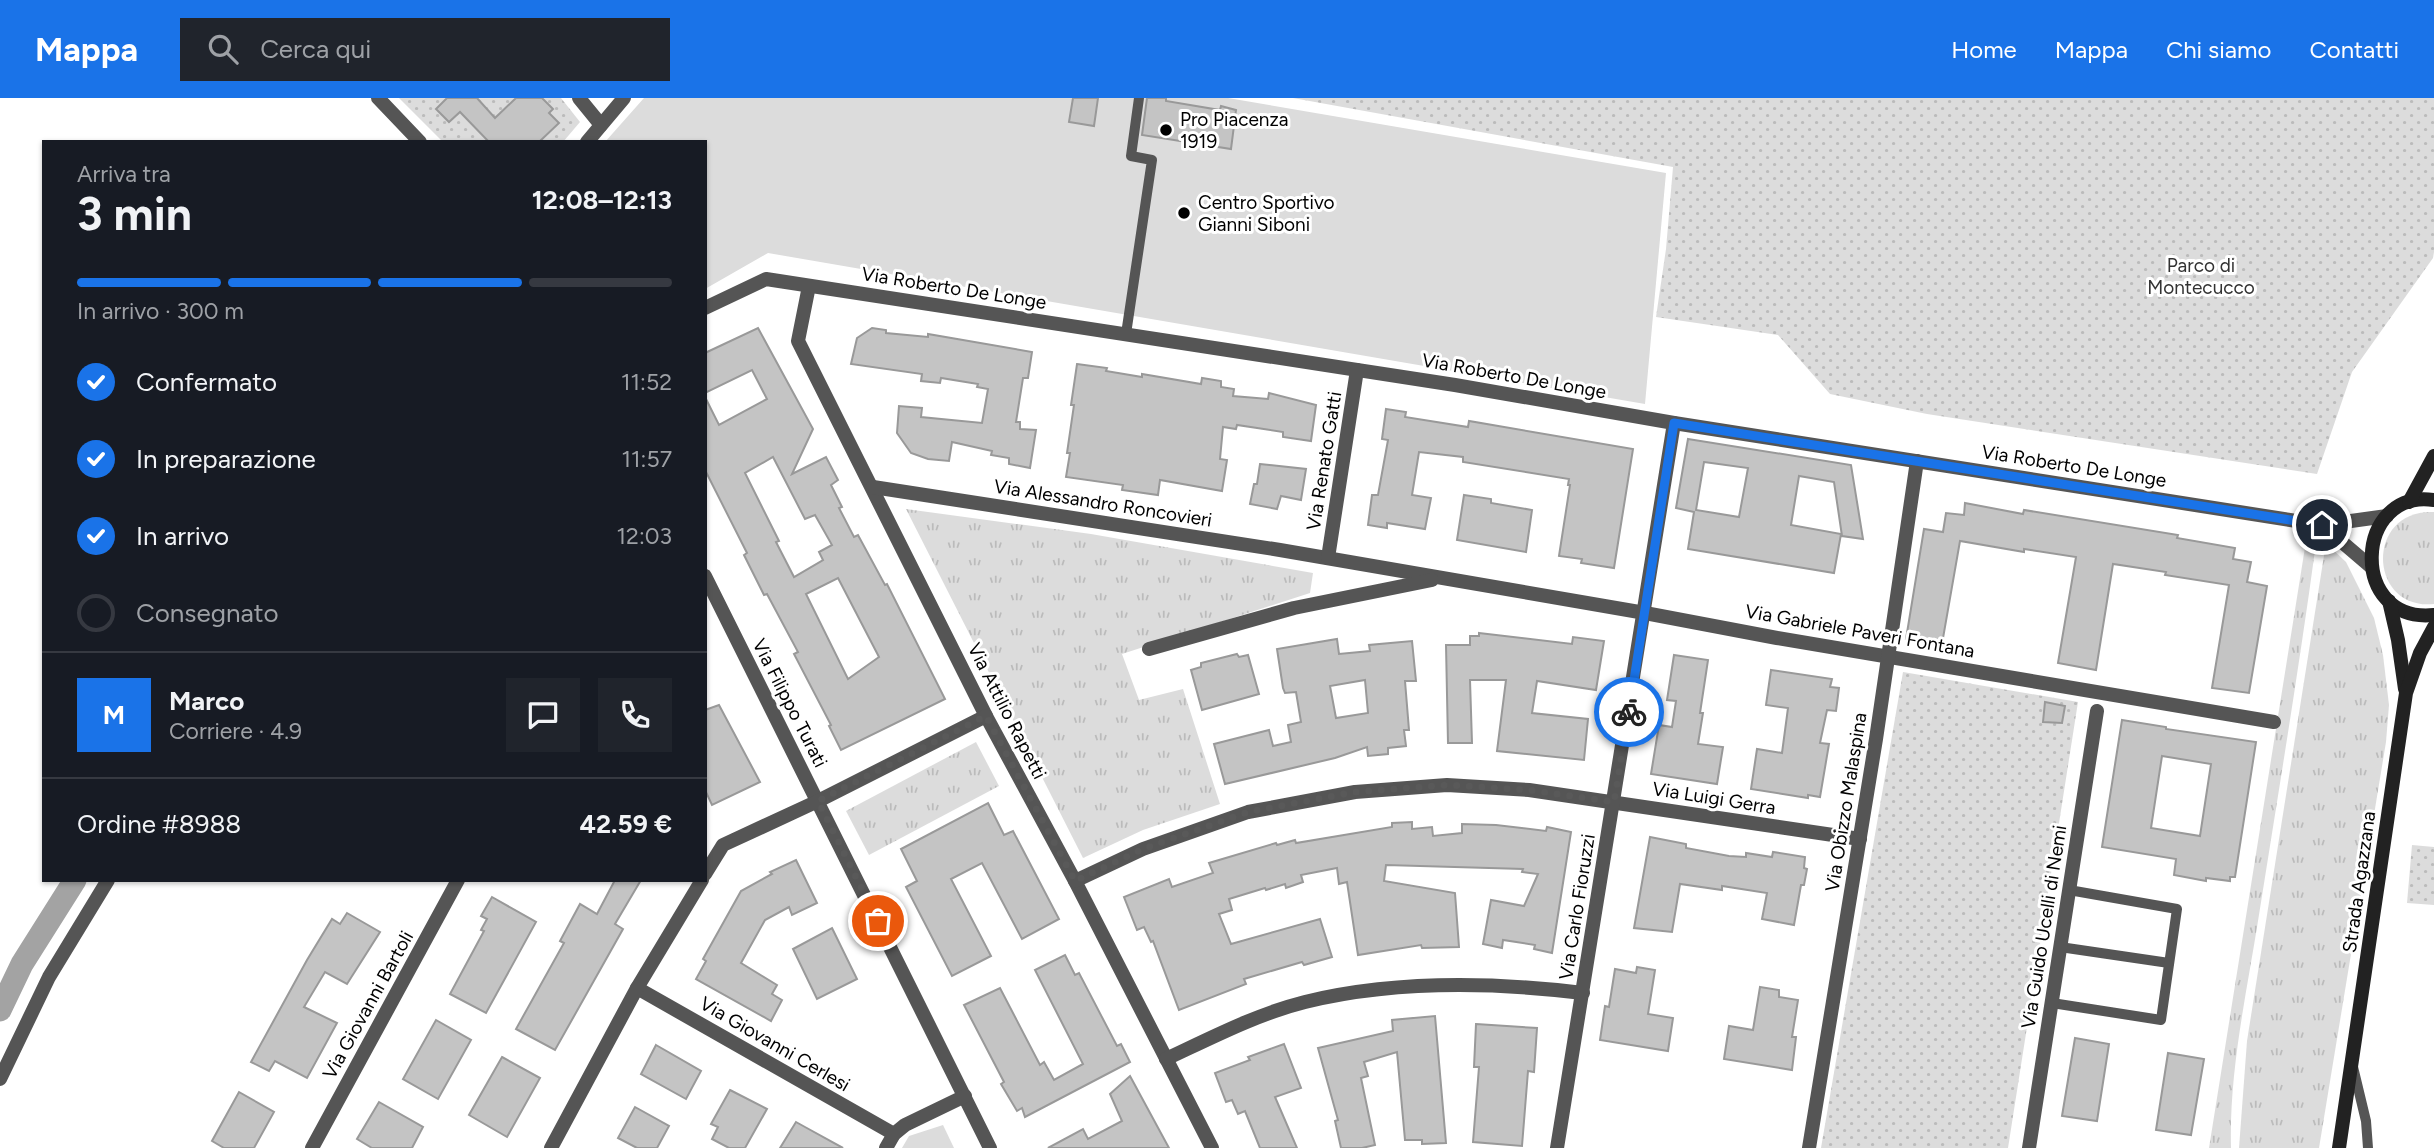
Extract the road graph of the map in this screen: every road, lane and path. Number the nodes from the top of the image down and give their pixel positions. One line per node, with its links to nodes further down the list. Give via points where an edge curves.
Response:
1 (379, 98): 6 (street)
2 (579, 98): 5 (street)
3 (624, 98): 5 (street)
4 (1139, 98): 10 (lane, via 1131,156 1152,160)
5 (601, 125): 7 (street)
6 (418, 140)
7 (589, 140)
8 (809, 286): 9 (street, Via Roberto De Longe, via 766,279); 10 (street, Via Roberto De Longe); 15 (street, Via Attilio Rapetti, via 798,341)
9 (707, 307)
10 (1125, 334): 11 (street, Via Roberto De Longe)
11 (1357, 370): 12 (street, Via Roberto De Longe); 20 (street, Via Renato Gatti)
12 (1674, 423): 14 (street, Via Roberto De Longe); 25 (street, Via Carlo Fioruzzi)
13 (2434, 456): 17 (main road)
14 (1917, 461): 19 (street, Via Roberto De Longe); 29 (street, Via Obizzo Malaspina)
15 (873, 487): 20 (street, Via Alessandro Roncovieri); 32 (street, Via Attilio Rapetti)
16 (2434, 500): 17 (main road)
17 (2409, 502): 18 (main road)
18 (2388, 516): 19 (street); 21 (main road, via 2376,530)
19 (2322, 525): 21 (street)
20 (1328, 558): 22 (street, Via Gabriele Paveri Fontana)
21 (2370, 565): 24 (main road, via 2376,585)
22 (1440, 578): 25 (street, Via Gabriele Paveri Fontana); 28 (street, Via Gabriele Paveri Fontana, via 1294,608)
23 (707, 584): 34 (street, Via Filippo Turati)
24 (2389, 601): 26 (main road, via 2405,611); 30 (main road)
25 (1645, 613): 29 (street, Via Gabriele Paveri Fontana); 35 (street, Via Carlo Fioruzzi)
26 (2434, 615)
27 (2434, 626): 30 (main road, Strada Agazzana)
28 (1149, 649)
29 (1889, 656): 33 (street, Via Gabriele Paveri Fontana); 36 (street, Via Obizzo Malaspina)
30 (2406, 693): 49 (main road, Strada Agazzana)
31 (2098, 711): 42 (street, Via Guido Ucelli di Nemi)
32 (986, 716): 34 (street); 38 (street, Via Attilio Rapetti)
33 (2274, 722)
34 (818, 801): 37 (street, via 723,845); 51 (street, Via Filippo Turati)
35 (1614, 802): 36 (street, Via Luigi Gerra); 38 (street, Via Luigi Gerra, via 1447,785 1355,792 1248,812 1143,849); 46 (street, Via Carlo Fioruzzi)
36 (1860, 839): 59 (street, Via Obizzo Malaspina)
37 (707, 871)
38 (1075, 881): 48 (street, Via Attilio Rapetti)
39 (107, 882): 50 (street, via 49,977)
40 (457, 882): 53 (street, Via Giovanni Bartoli)
41 (701, 882): 45 (street)
42 (2069, 890): 43 (street, Via Guido Ucelli di Nemi); 44 (lane, via 2177,909)
43 (2060, 947): 44 (lane); 47 (street, Via Guido Ucelli di Nemi)
44 (2169, 963): 47 (lane, via 2161,1020)
45 (637, 988): 52 (street, Via Giovanni Cerlesi); 54 (street)
46 (1583, 993): 48 (street, via 1436,985 1364,991 1304,1003); 58 (street, Via Carlo Fioruzzi)
47 (2052, 1003): 60 (street, Via Guido Ucelli di Nemi)
48 (1166, 1059): 57 (street, Via Attilio Rapetti)
49 (2352, 1061): 61 (main road, Strada Agazzana); 62 (lane)
50 (0, 1079)
51 (965, 1096): 52 (street); 56 (street, Via Filippo Turati)
52 (894, 1134): 55 (street)
53 (312, 1148)
54 (551, 1148)
55 (886, 1148)
56 (990, 1148)
57 (1212, 1148)
58 (1557, 1148)
59 (1809, 1148)
60 (2029, 1148)
61 (2339, 1148)
62 (2368, 1148)

